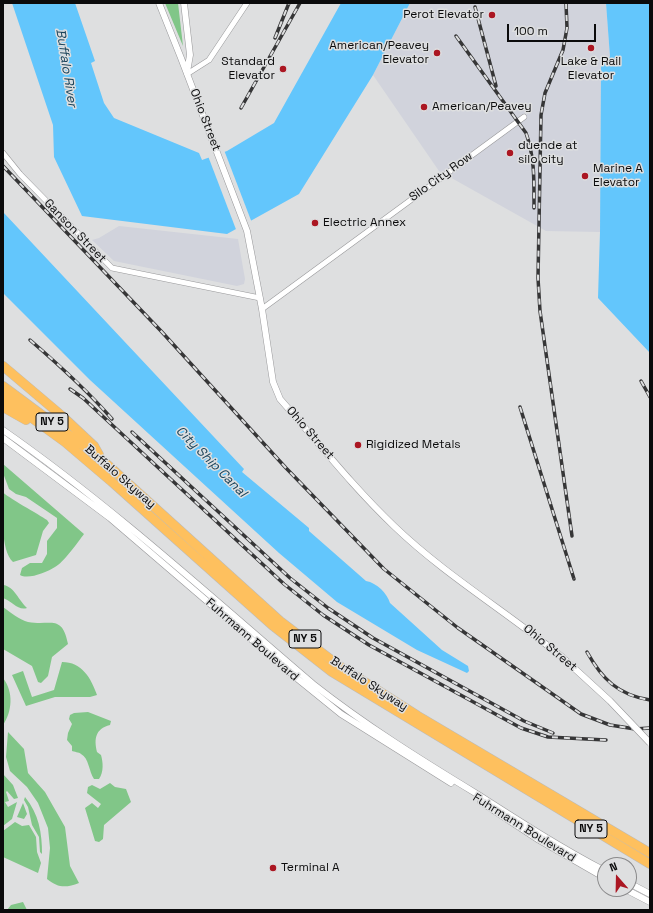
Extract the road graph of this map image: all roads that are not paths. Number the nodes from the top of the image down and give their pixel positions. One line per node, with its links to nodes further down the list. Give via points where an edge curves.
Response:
1 (159, 3): 4 (street, Ohio Street)
2 (184, 3): 4 (street, via 190,55)
3 (247, 3): 4 (street, via 209,60)
4 (187, 74): 7 (street, Ohio Street, via 247,232)
5 (524, 117): 8 (street, Silo City Row)
6 (3, 153): 7 (street, Ganson Street, via 20,174 112,268)
7 (260, 298): 8 (street, Ohio Street)
8 (262, 309): 19 (street, Ohio Street, bridge, via 273,382 280,399 395,526 445,569 562,657 610,701)
9 (3, 366): 16 (highway, via 94,446)
10 (3, 386): 16 (highway, Buffalo Skyway / NY 5)
11 (3, 397): 15 (highway, Buffalo Skyway / NY 5)
12 (3, 407): 15 (highway)
13 (3, 430): 18 (street, Fuhrmann Boulevard)
14 (3, 438): 18 (street, Fuhrmann Boulevard)
15 (65, 442): 17 (highway, Buffalo Skyway / NY 5, via 139,506)
16 (100, 458): 17 (highway, Buffalo Skyway / NY 5, via 146,499)
17 (150, 510): 21 (highway, Buffalo Skyway / NY 5, via 280,621 338,664 474,749); 22 (highway, Buffalo Skyway / NY 5, via 272,625 332,672)
18 (111, 515): 20 (street, Fuhrmann Boulevard, via 317,695 341,714)
19 (650, 743)
20 (403, 750): 23 (street, Fuhrmann Boulevard); 24 (street, Fuhrmann Boulevard, via 539,840)
21 (650, 853)
22 (650, 864)
23 (597, 866)
24 (597, 873)
25 (637, 887): 26 (street)
26 (650, 894)
27 (637, 895): 28 (street)
28 (650, 902)

